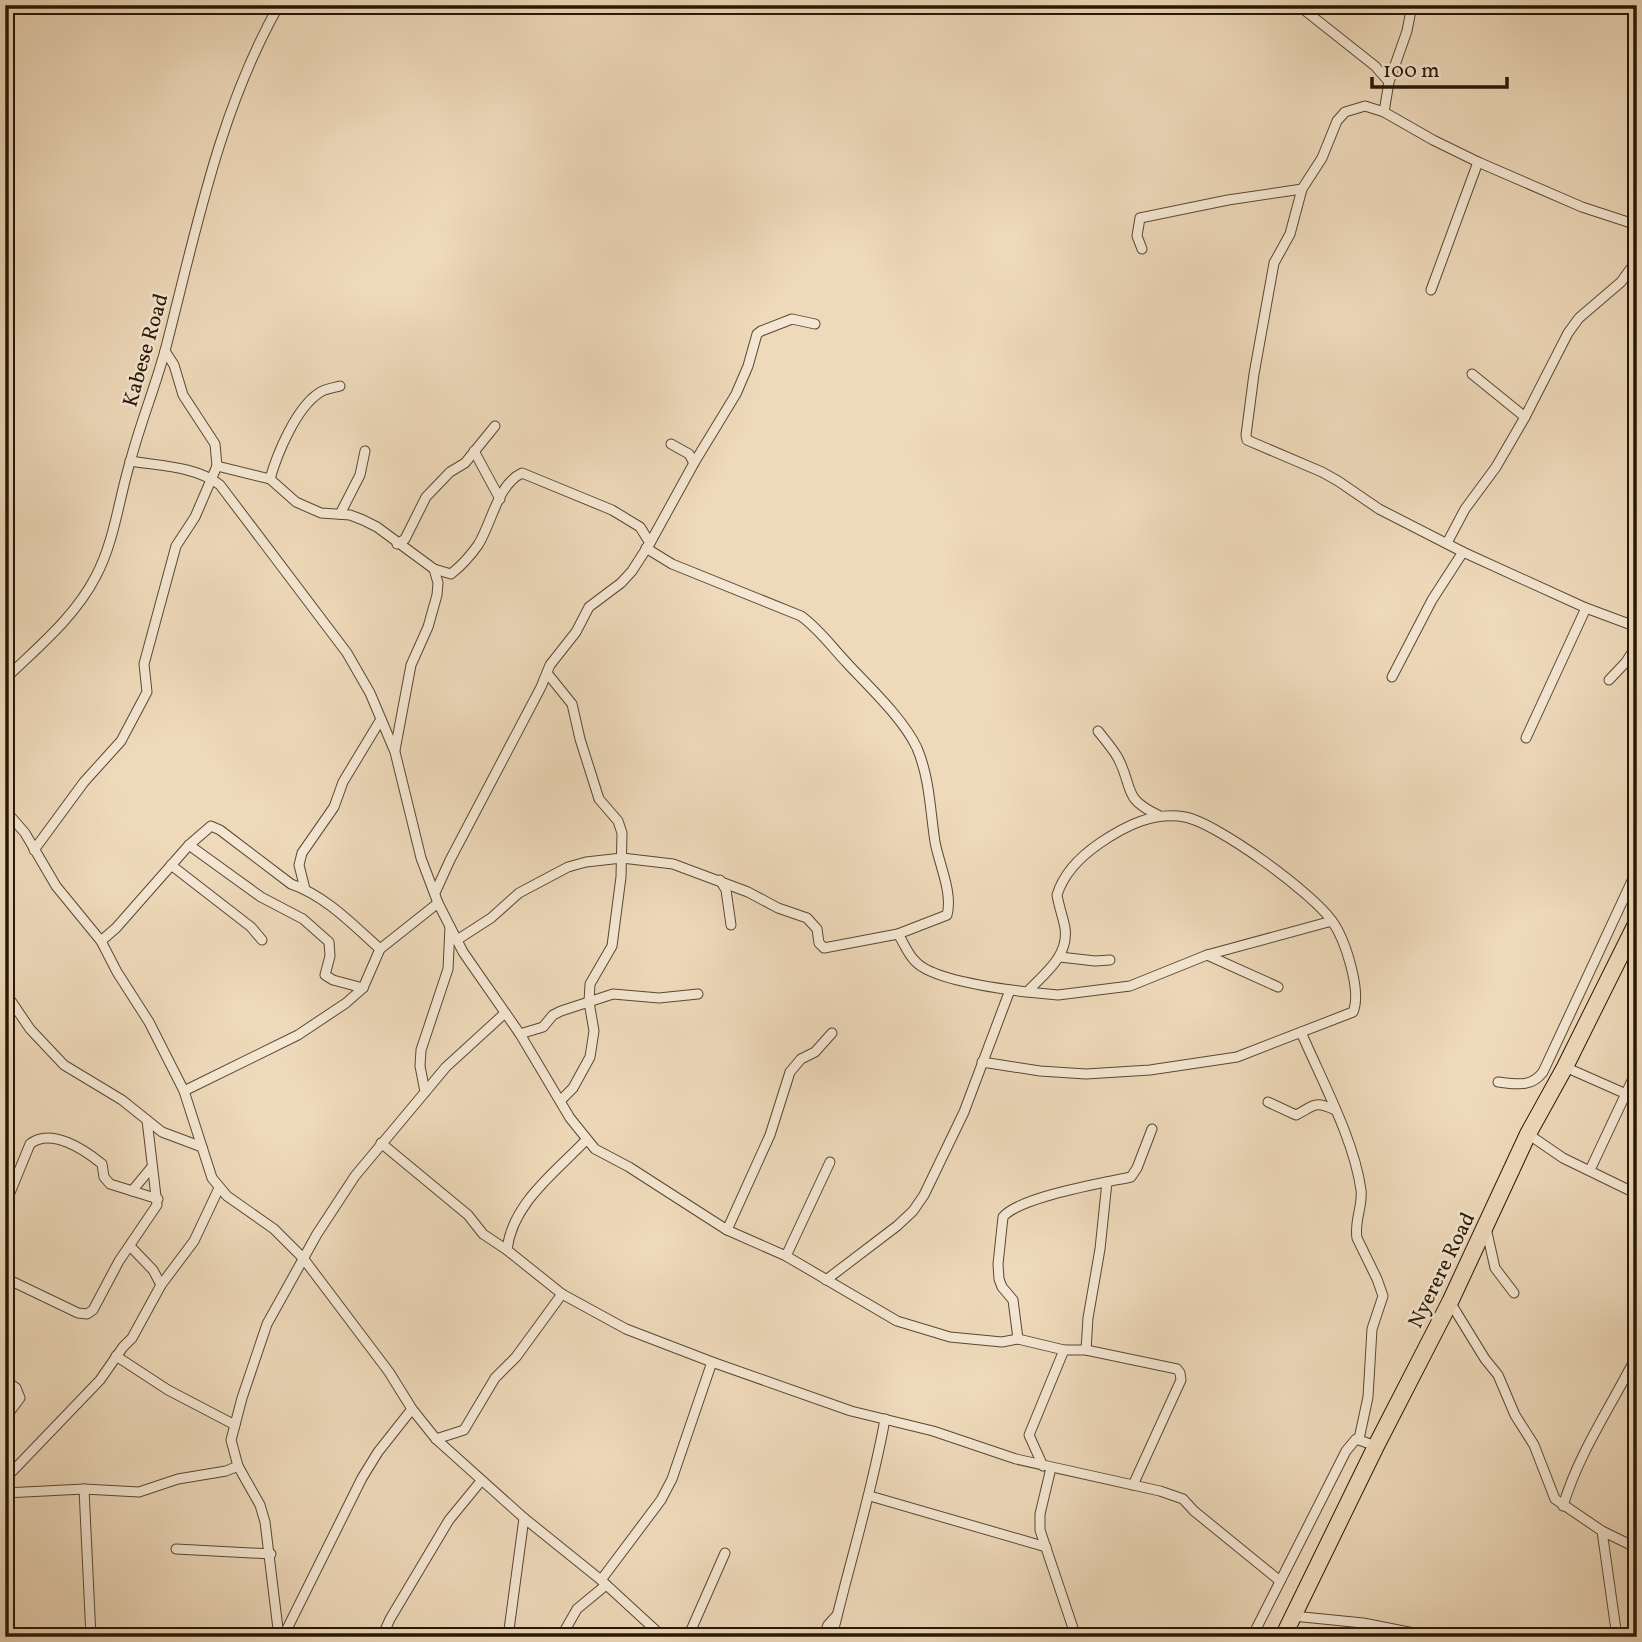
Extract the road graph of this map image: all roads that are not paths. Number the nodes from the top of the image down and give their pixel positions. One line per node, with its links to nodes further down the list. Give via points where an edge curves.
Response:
1 (279, 5): 13 (street, Kabese Road, via 252,55 210,172)
2 (1298, 5): 4 (street)
3 (1412, 5): 4 (street)
4 (1389, 82): 5 (street)
5 (1384, 112): 6 (street); 7 (street, via 1359,106 1341,115)
6 (1478, 162): 8 (street, via 1582,207); 11 (street)
7 (1302, 189): 9 (street, via 1140,218 1137,236); 28 (street, via 1290,234 1274,263 1247,440 1322,472 1379,509)
8 (1637, 225)
9 (1142, 249)
10 (1637, 260): 16 (street, via 1621,282 1572,327)
11 (1431, 290)
12 (815, 324): 22 (street, via 792,319 757,334 736,394)
13 (165, 351): 21 (street, Kabese Road); 23 (street, via 183,395 215,444)
14 (1472, 374): 16 (street)
15 (340, 386): 25 (street, via 317,394 306,407 281,444)
16 (1525, 417): 28 (street)
17 (495, 426): 20 (street)
18 (671, 444): 22 (street, via 689,454)
19 (365, 451): 27 (street, via 360,475)
20 (474, 451): 26 (street); 29 (street, via 426,496 405,539)
21 (130, 461): 24 (street); 38 (street, Kabese Road, via 97,575 62,624)
22 (694, 463): 30 (street)
23 (217, 466): 24 (street); 25 (street)
24 (212, 479): 40 (street, via 244,514 347,653); 47 (street, via 176,546 144,664 147,692 121,741)
25 (270, 479): 27 (street, via 296,502 321,513)
26 (500, 499): 30 (street, via 518,474 527,473 624,517 640,527); 32 (street, via 479,544 458,569 451,574)
27 (340, 514): 29 (street, via 377,527)
28 (1447, 542): 31 (street)
29 (397, 544): 32 (street)
30 (648, 545): 36 (street, via 621,583 589,607); 58 (street, via 672,564 801,616 869,686 911,738 931,796 949,912)
31 (1463, 552): 33 (street); 37 (street)
32 (434, 569): 43 (street, via 437,595 411,665)
33 (1586, 608): 34 (street); 42 (street)
34 (1637, 627)
35 (1637, 645): 39 (street)
36 (547, 673): 48 (street, via 572,704 599,799 621,828); 53 (street, via 450,860)
37 (1392, 677)
38 (5, 679)
39 (1609, 680)
40 (381, 719): 43 (street); 52 (street, via 343,782 334,807 300,856)
41 (1098, 731): 45 (street, via 1118,757 1130,796)
42 (1526, 738)
43 (395, 752): 53 (street, via 421,858)
44 (5, 810): 47 (street)
45 (1158, 815): 54 (street, via 1199,820 1302,892); 64 (street, via 1115,832 1072,866 1057,895 1066,937)
46 (189, 845): 49 (street); 52 (street, via 209,826 216,828 291,884); 67 (street, via 319,931 330,947 325,975)
47 (34, 850): 61 (street)
48 (622, 858): 51 (street, via 673,864); 60 (street, via 568,867 519,894); 72 (street, via 612,946 593,975)
49 (171, 865): 59 (street); 61 (street)
50 (1637, 870): 80 (street, via 1543,1072 1525,1084)
51 (720, 880): 57 (street); 58 (street, via 807,918 824,948)
52 (305, 889): 62 (street, via 355,924)
53 (436, 898): 56 (street); 62 (street)
54 (1332, 921): 63 (street); 74 (street, via 1352,973 1355,1007 1353,1012)
55 (1637, 922): 78 (highway, Nyerere Road)
56 (450, 925): 60 (street); 82 (street, via 448,969 421,1050 419,1066)
57 (731, 925)
58 (898, 934): 68 (street, via 913,960 926,970)
59 (262, 940)
60 (457, 940): 73 (street)
61 (101, 942): 81 (street)
62 (380, 949): 67 (street)
63 (1207, 955): 66 (street); 70 (street, via 1130,986 1058,995)
64 (1060, 957): 65 (street); 70 (street)
65 (1110, 960)
66 (1278, 987)
67 (363, 988): 81 (street, via 298,1035)
68 (1010, 990): 70 (street); 77 (street)
69 (5, 992): 87 (street, via 30,1029 64,1065)
70 (1027, 992)
71 (698, 994): 72 (street, via 659,998 613,994)
72 (589, 1002): 76 (street, via 561,1011 543,1027); 84 (street, via 594,1031 590,1057)
73 (504, 1014): 76 (street); 82 (street)
74 (1301, 1032): 77 (street, via 1237,1057 1150,1070 1086,1074); 86 (street)
75 (832, 1033): 103 (street, via 790,1072 770,1135)
76 (520, 1034): 84 (street)
77 (982, 1062): 109 (street, via 945,1155 913,1211)
78 (1565, 1067): 83 (street); 89 (highway, Nyerere Road)
79 (1637, 1070): 83 (street)
80 (1498, 1082)
81 (184, 1091): 92 (street)
82 (425, 1091): 91 (street)
83 (1625, 1093): 95 (street)
84 (561, 1100): 90 (street)
85 (1268, 1102): 86 (street, via 1296,1115 1321,1103)
86 (1335, 1110): 128 (street, via 1361,1191 1357,1238 1383,1296 1371,1329 1368,1397)
87 (147, 1120): 92 (street, via 170,1136); 94 (street)
88 (1152, 1129): 96 (street, via 1135,1173)
89 (1528, 1135): 95 (street); 102 (highway, Nyerere Road)
90 (586, 1140): 103 (street, via 603,1156 629,1167); 105 (street, via 521,1209)
91 (381, 1143): 105 (street, via 468,1215 491,1241); 107 (street)
92 (202, 1147): 97 (street)
93 (830, 1162): 106 (street)
94 (151, 1168): 98 (street); 100 (street)
95 (1590, 1170): 99 (street)
96 (1107, 1182): 114 (street, via 1031,1201 1003,1217 999,1279 1013,1300); 116 (street)
97 (219, 1188): 107 (street, via 274,1229); 110 (street, via 194,1241)
98 (132, 1191): 100 (street); 101 (street, via 106,1181 102,1164 94,1157 68,1143 43,1138 30,1144)
99 (1637, 1194)
100 (158, 1199): 104 (street)
101 (5, 1205)
102 (1486, 1226): 111 (street, via 1495,1268); 113 (highway, Nyerere Road)
103 (727, 1230): 106 (street)
104 (130, 1246): 108 (street, via 98,1304 87,1314); 110 (street)
105 (508, 1250): 112 (street)
106 (786, 1256): 109 (street)
107 (303, 1258): 123 (street); 126 (street, via 267,1324)
108 (5, 1278)
109 (826, 1280): 114 (street, via 897,1321 929,1333 1002,1342)
110 (161, 1285): 118 (street, via 136,1332)
111 (1514, 1293)
112 (562, 1294): 119 (street, via 626,1329); 127 (street, via 495,1378 464,1430)
113 (1450, 1302): 129 (highway, Nyerere Road); 138 (street, via 1498,1375 1555,1499)
114 (1018, 1339): 115 (street)
115 (1064, 1350): 116 (street); 131 (street, via 1029,1435)
116 (1086, 1350): 134 (street, via 1180,1373 1181,1380)
117 (1637, 1355): 120 (street)
118 (116, 1356): 126 (street); 132 (street, via 100,1380)
119 (712, 1362): 125 (street); 147 (street, via 672,1479)
120 (1628, 1373): 122 (street); 138 (street)
121 (5, 1380): 124 (street, via 20,1398)
122 (1637, 1382)
123 (412, 1409): 127 (street); 153 (street, via 362,1478)
124 (5, 1418)
125 (885, 1419): 131 (street); 137 (street)
126 (234, 1425): 130 (street, via 231,1440)
127 (436, 1439): 133 (street)
128 (1359, 1439): 129 (street); 146 (street, via 1346,1451)
129 (1376, 1446): 149 (highway, Nyerere Road)
130 (238, 1466): 135 (street, via 139,1492); 145 (street, via 260,1505)
131 (1047, 1467): 134 (street); 141 (street, via 1040,1514)
132 (5, 1479)
133 (481, 1480): 139 (street); 154 (street, via 449,1520)
134 (1133, 1485): 146 (street, via 1183,1499)
135 (84, 1489): 136 (street); 152 (street)
136 (5, 1493)
137 (870, 1496): 141 (street); 148 (street)
138 (1563, 1506): 140 (street)
139 (524, 1518): 147 (street); 155 (street)
140 (1602, 1531): 142 (street); 165 (street)
141 (1045, 1547): 161 (street)
142 (1637, 1548)
143 (176, 1549): 145 (street)
144 (725, 1553): 158 (street)
145 (271, 1554): 153 (street)
146 (1280, 1581): 162 (street)
147 (603, 1583): 156 (street, via 577,1609); 157 (street)
148 (838, 1614): 159 (street); 160 (street)
149 (1293, 1616): 163 (highway, Nyerere Road); 164 (street, via 1363,1622)
150 (5, 1632): 151 (street)
151 (34, 1637)
152 (91, 1637)
153 (281, 1637)
154 (382, 1637)
155 (508, 1637)
156 (561, 1637)
157 (663, 1637)
158 (688, 1637)
159 (823, 1637)
160 (832, 1637)
161 (1076, 1637)
162 (1252, 1637)
163 (1283, 1637)
164 (1434, 1637)
165 (1617, 1637)

